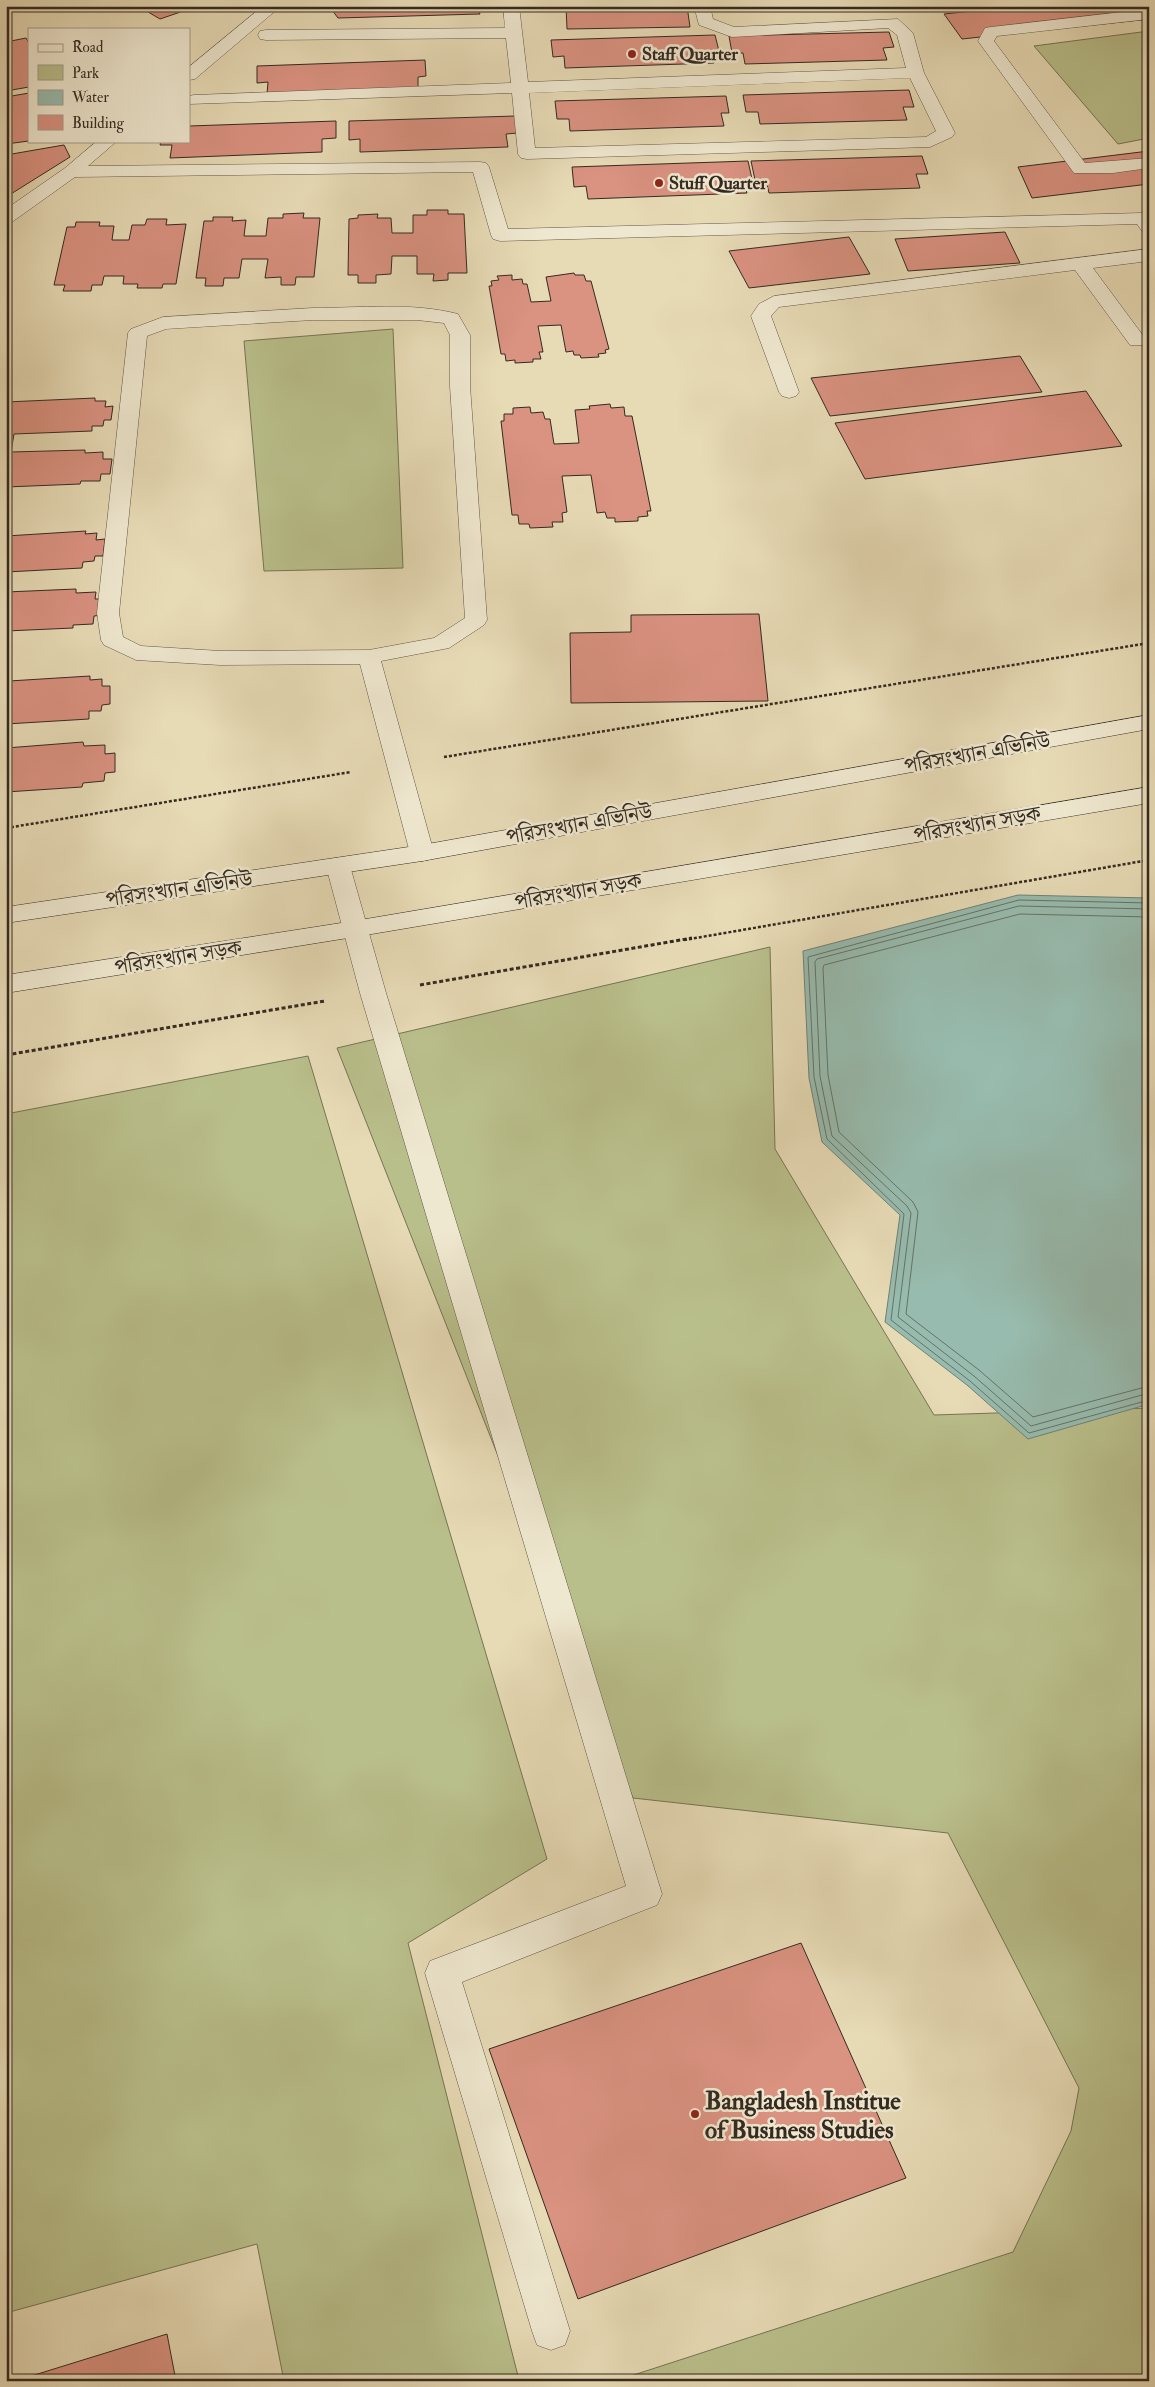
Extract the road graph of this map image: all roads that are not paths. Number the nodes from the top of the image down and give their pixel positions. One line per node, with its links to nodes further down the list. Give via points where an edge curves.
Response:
1 (272, 6): 7 (street)
2 (512, 6): 5 (street)
3 (702, 6): 8 (street, via 705,22 732,32 892,23 905,33)
4 (1149, 14): 12 (street, via 991,32 986,41 1080,169)
5 (512, 33): 6 (street); 9 (street)
6 (266, 35)
7 (190, 73)
8 (916, 73): 9 (street); 9 (street, via 946,133 930,142 527,154)
9 (519, 88): 10 (street)
10 (194, 100)
11 (107, 142): 13 (street)
12 (1149, 163)
13 (71, 172): 14 (street); 15 (street, via 480,167 500,234)
14 (6, 218)
15 (1147, 221)
16 (1149, 255): 17 (street)
17 (1080, 263): 18 (street); 19 (street, via 774,302 761,316)
18 (1137, 341)
19 (790, 392)
20 (369, 657): 20 (street, via 442,643 476,620 460,386 460,335 451,318 417,314 313,314 163,322 138,333 108,613 112,640 136,653 220,658); 23 (street)
21 (1149, 722): 23 (street, পরিসংখ্যান এভিনিউ)
22 (1149, 795): 26 (street, পরিসংখ্যান সড়ক)
23 (422, 853): 24 (street, পরিসংখ্যান এভিনিউ)
24 (338, 866): 25 (street, পরিসংখ্যান এভিনিউ); 26 (street)
25 (6, 915)
26 (354, 929): 27 (street, পরিসংখ্যান সড়ক); 28 (street, via 645,1894 442,1974)
27 (6, 984)
28 (551, 2331)

